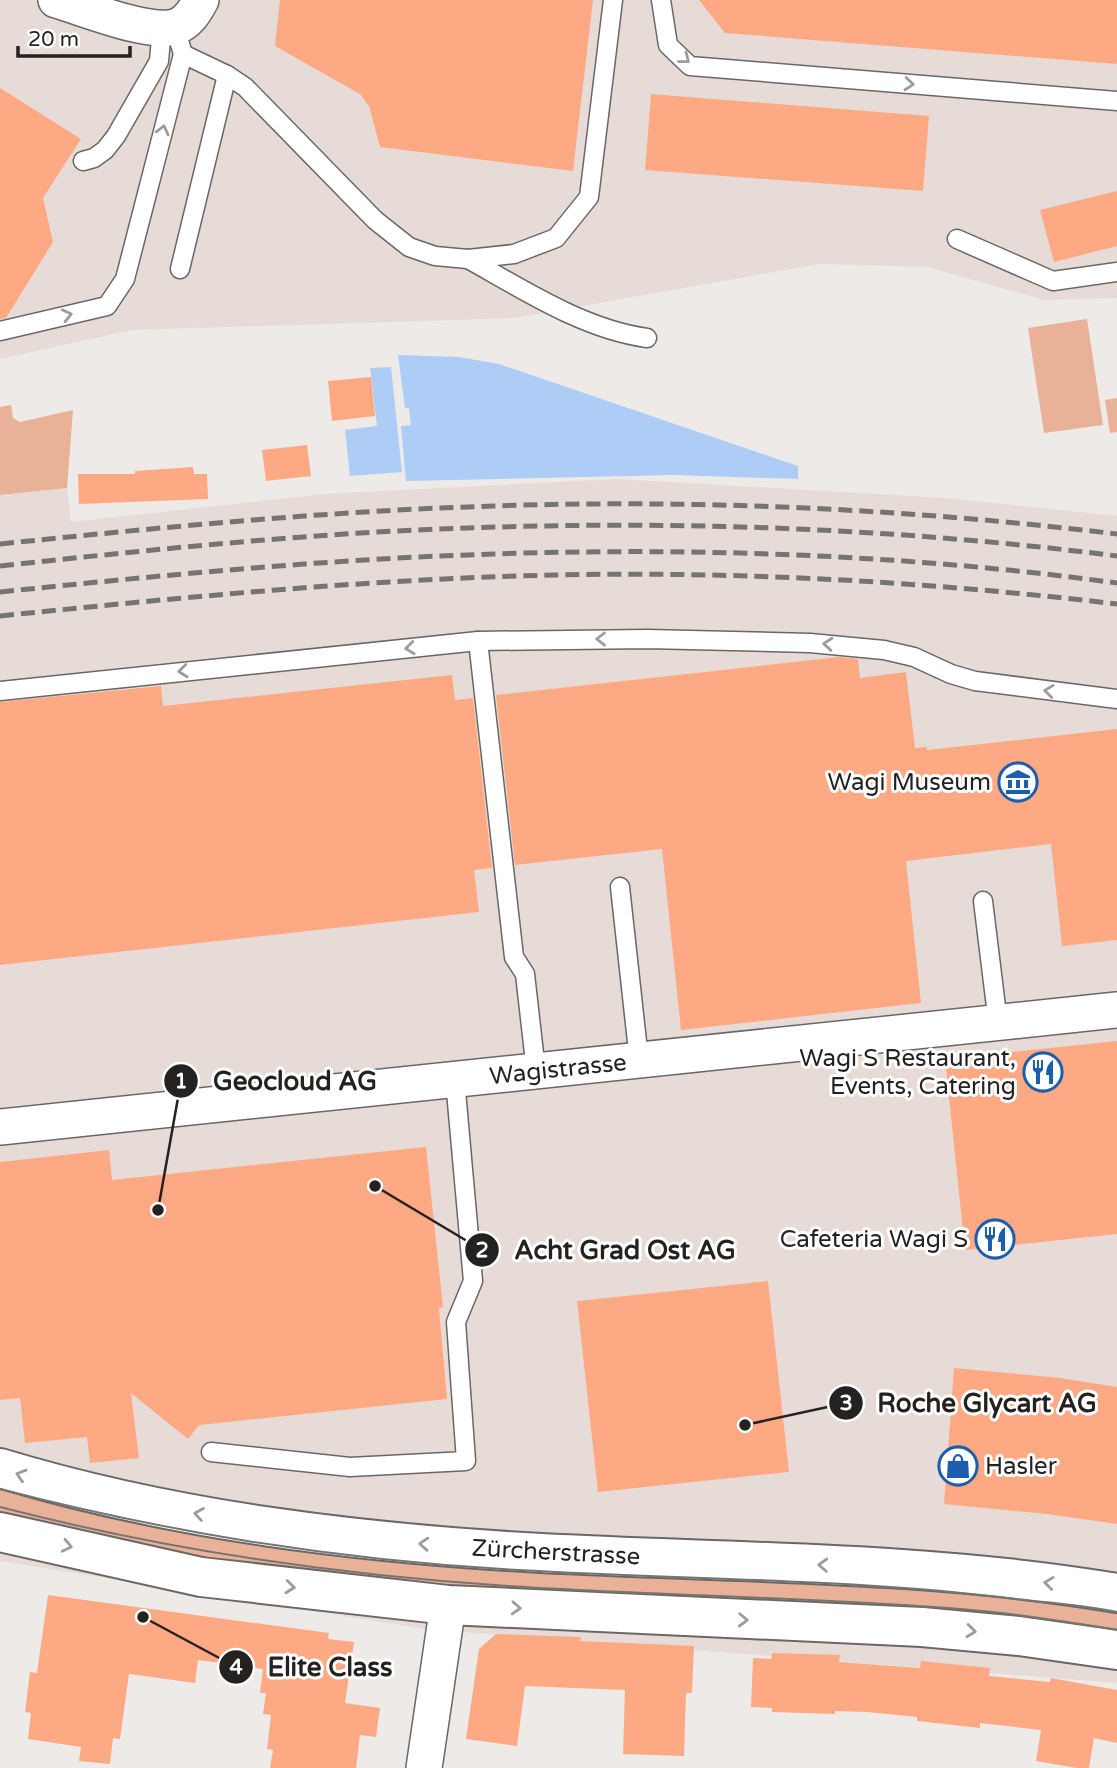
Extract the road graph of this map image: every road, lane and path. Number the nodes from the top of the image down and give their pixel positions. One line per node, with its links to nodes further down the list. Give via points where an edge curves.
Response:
1 (56, 0): 5 (street)
2 (201, 0): 5 (street, via 186,21)
3 (613, 0): 10 (lane, via 589,197 556,238 514,254)
4 (661, 0): 7 (lane, one-way to 7, via 668,45 690,66)
5 (156, 27): 6 (lane); 8 (lane, via 159,61 116,136 94,158); 13 (lane, one-way to 5, via 107,306 125,279)
6 (227, 75): 10 (lane, via 246,87 375,220 409,247 435,256); 11 (lane)
7 (1117, 101)
8 (83, 160)
9 (957, 239): 12 (lane, via 1053,281)
10 (468, 259): 14 (lane, via 569,313)
11 (180, 269)
12 (1117, 272)
13 (0, 331)
14 (647, 338)
15 (478, 641): 16 (lane, one-way to 16); 17 (lane, one-way to 15, via 983,683 901,653 841,645 754,640); 23 (lane, via 514,957 525,974)
16 (0, 691)
17 (1117, 699)
18 (620, 887): 22 (lane)
19 (983, 901): 21 (lane)
20 (1117, 1010): 21 (street, Wagistrasse)
21 (998, 1023): 22 (street, Wagistrasse)
22 (639, 1060): 23 (street, Wagistrasse)
23 (536, 1071): 24 (street, Wagistrasse)
24 (455, 1080): 25 (street, Wagistrasse); 26 (lane, via 473,1281 456,1322 466,1461 350,1467)
25 (0, 1128)
26 (211, 1452)
27 (0, 1468): 29 (main road, Zürcherstrasse, one-way to 27, via 905,1569 396,1542 159,1508)
28 (0, 1532): 30 (main road, one-way to 30, via 201,1577)
29 (1117, 1593)
30 (448, 1605): 31 (main road, one-way to 31, via 922,1626); 32 (street)
31 (1117, 1650)
32 (424, 1768)

